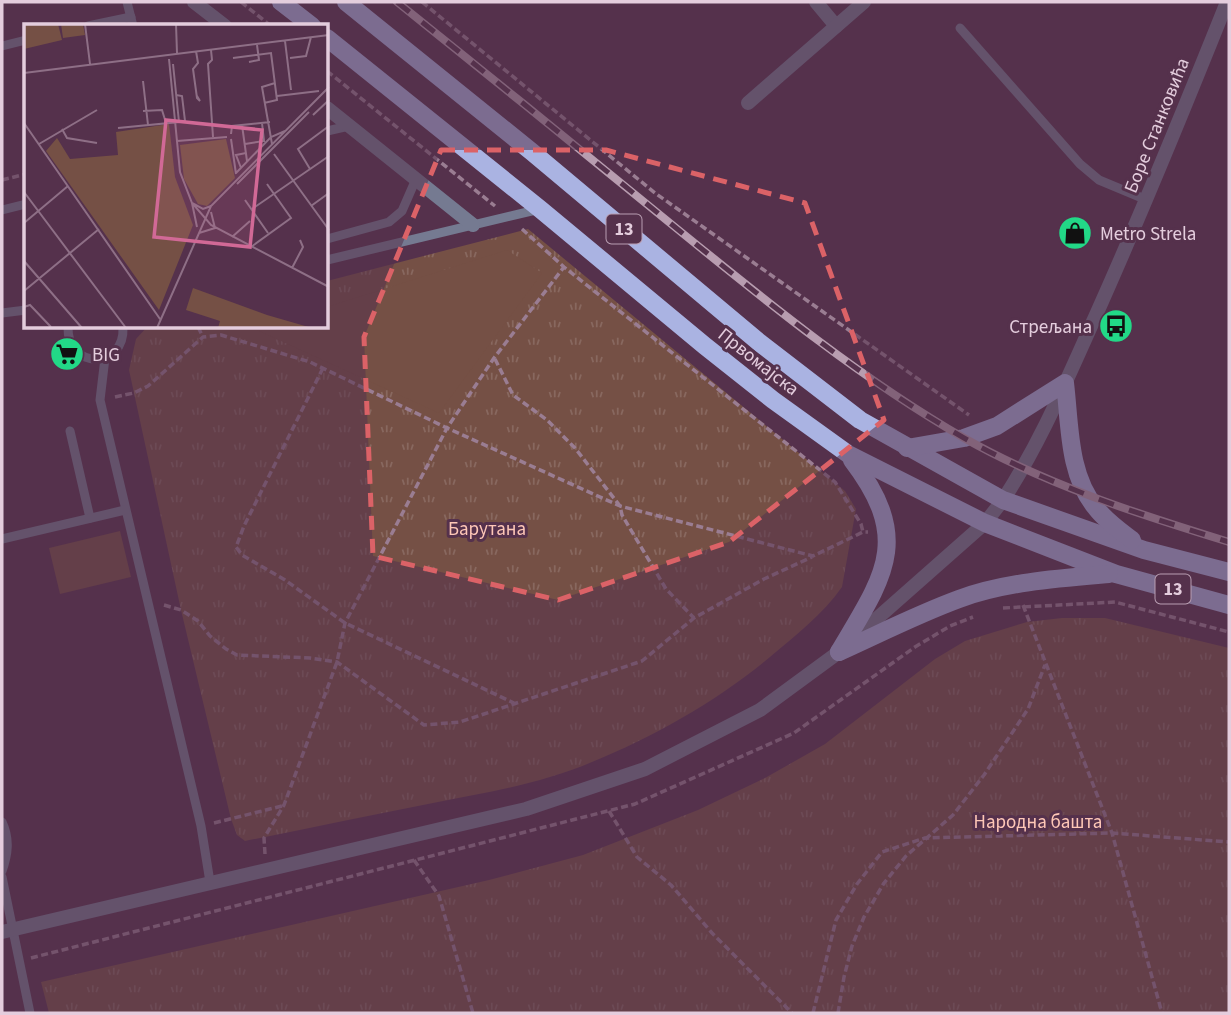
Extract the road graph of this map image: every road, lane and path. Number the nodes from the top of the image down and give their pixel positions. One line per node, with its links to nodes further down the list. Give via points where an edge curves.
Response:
1 (127, 2): 10 (lane)
2 (194, 2): 12 (street)
3 (241, 2): 13 (path)
4 (282, 2): 14 (main road)
5 (346, 2): 51 (main road, Првомајска / 13, via 770,351 860,420)
6 (422, 2): 48 (path, via 655,193)
7 (816, 2): 15 (street)
8 (864, 2): 15 (street)
9 (1227, 2): 28 (street, Боре Станковића)
10 (132, 21): 11 (lane)
11 (106, 24)
12 (222, 24)
13 (268, 24)
14 (310, 24)
15 (836, 26): 21 (street)
16 (960, 28): 28 (lane, via 1080,164 1099,180)
17 (24, 40): 19 (lane)
18 (329, 40): 30 (main road, Првомајска / 13)
19 (2, 46)
20 (329, 73): 32 (path)
21 (748, 103)
22 (329, 110): 23 (street)
23 (349, 125): 24 (lane); 26 (street)
24 (329, 130)
25 (24, 174): 27 (path)
26 (416, 179): 33 (street); 34 (lane, via 402,211 389,222)
27 (2, 180)
28 (1147, 200): 46 (street, Боре Станковића)
29 (24, 204): 31 (lane)
30 (540, 209): 32 (lane); 52 (main road, Првомајска / 13, via 725,362)
31 (2, 210)
32 (507, 216): 33 (lane); 36 (path)
33 (473, 225): 35 (lane)
34 (329, 238)
35 (329, 260)
36 (564, 267): 44 (path); 59 (path, via 835,482)
37 (24, 310): 38 (lane)
38 (2, 313)
39 (68, 329): 43 (lane, via 79,354)
40 (123, 329): 43 (lane, via 119,347)
41 (199, 329): 42 (path)
42 (203, 337): 45 (path, via 221,335); 47 (path, via 148,386)
43 (105, 358): 47 (lane)
44 (494, 358): 49 (path); 54 (path, via 513,395 575,449)
45 (323, 368): 49 (path); 70 (path, via 236,547)
46 (1065, 383): 51 (main road, via 996,426 964,438); 53 (street, Боре Станковића, via 1033,452); 61 (main road, via 1075,462 1087,496 1106,519)
47 (100, 400): 55 (lane)
48 (969, 415)
49 (447, 428): 54 (path); 70 (path)
50 (70, 431): 56 (lane)
51 (907, 448): 53 (main road, Првомајска / 13)
52 (848, 454): 57 (main road, Првомајска / 13); 58 (main road, via 871,484)
53 (1003, 500): 57 (street, Боре Станковића); 61 (main road, Првомајска / 13)
54 (620, 506): 62 (path); 69 (path, via 666,589)
55 (125, 510): 56 (lane); 66 (lane)
56 (90, 518): 60 (lane)
57 (985, 523): 64 (main road, Првомајска / 13); 72 (street, Боре Станковића)
58 (888, 530): 59 (path); 72 (main road, via 886,559 873,594)
59 (863, 532): 62 (path)
60 (2, 539)
61 (1144, 550): 63 (main road, Првомајска / 13)
62 (813, 556): 69 (path)
63 (1229, 572)
64 (1116, 574): 65 (main road); 67 (main road, Првомајска / 13)
65 (1016, 585): 68 (path); 72 (main road, via 961,598)
66 (146, 599): 73 (path, via 181,610 237,655); 79 (lane)
67 (1229, 605)
68 (1024, 607): 71 (path, via 1115,602); 74 (path)
69 (694, 618): 75 (path, via 642,661)
70 (345, 623): 73 (path); 75 (path)
71 (1229, 632)
72 (839, 652): 84 (street, Боре Станковића, via 760,710 645,769 526,808)
73 (337, 662): 75 (path, via 424,725 460,722); 76 (path)
74 (1045, 665): 80 (path); 81 (path, via 1028,709 984,775 953,815)
75 (516, 703)
76 (284, 805): 79 (path); 84 (path, via 264,838)
77 (609, 811): 91 (path, via 638,858 671,885)
78 (2, 822): 85 (lane, via 8,853)
79 (201, 826): 87 (lane)
80 (1112, 833): 81 (path); 82 (path); 94 (path)
81 (925, 838): 92 (path, via 882,852 857,884 836,920); 93 (path, via 884,883 864,917 852,946)
82 (1229, 842)
83 (413, 860): 90 (path, via 439,895)
84 (267, 868): 87 (street, Боре Станковића)
85 (2, 871)
86 (2, 877): 88 (lane)
87 (210, 882): 88 (street, Боре Станковића)
88 (7, 931): 89 (lane)
89 (28, 1013)
90 (473, 1013)
91 (792, 1013)
92 (813, 1013)
93 (838, 1013)
94 (1162, 1013)

